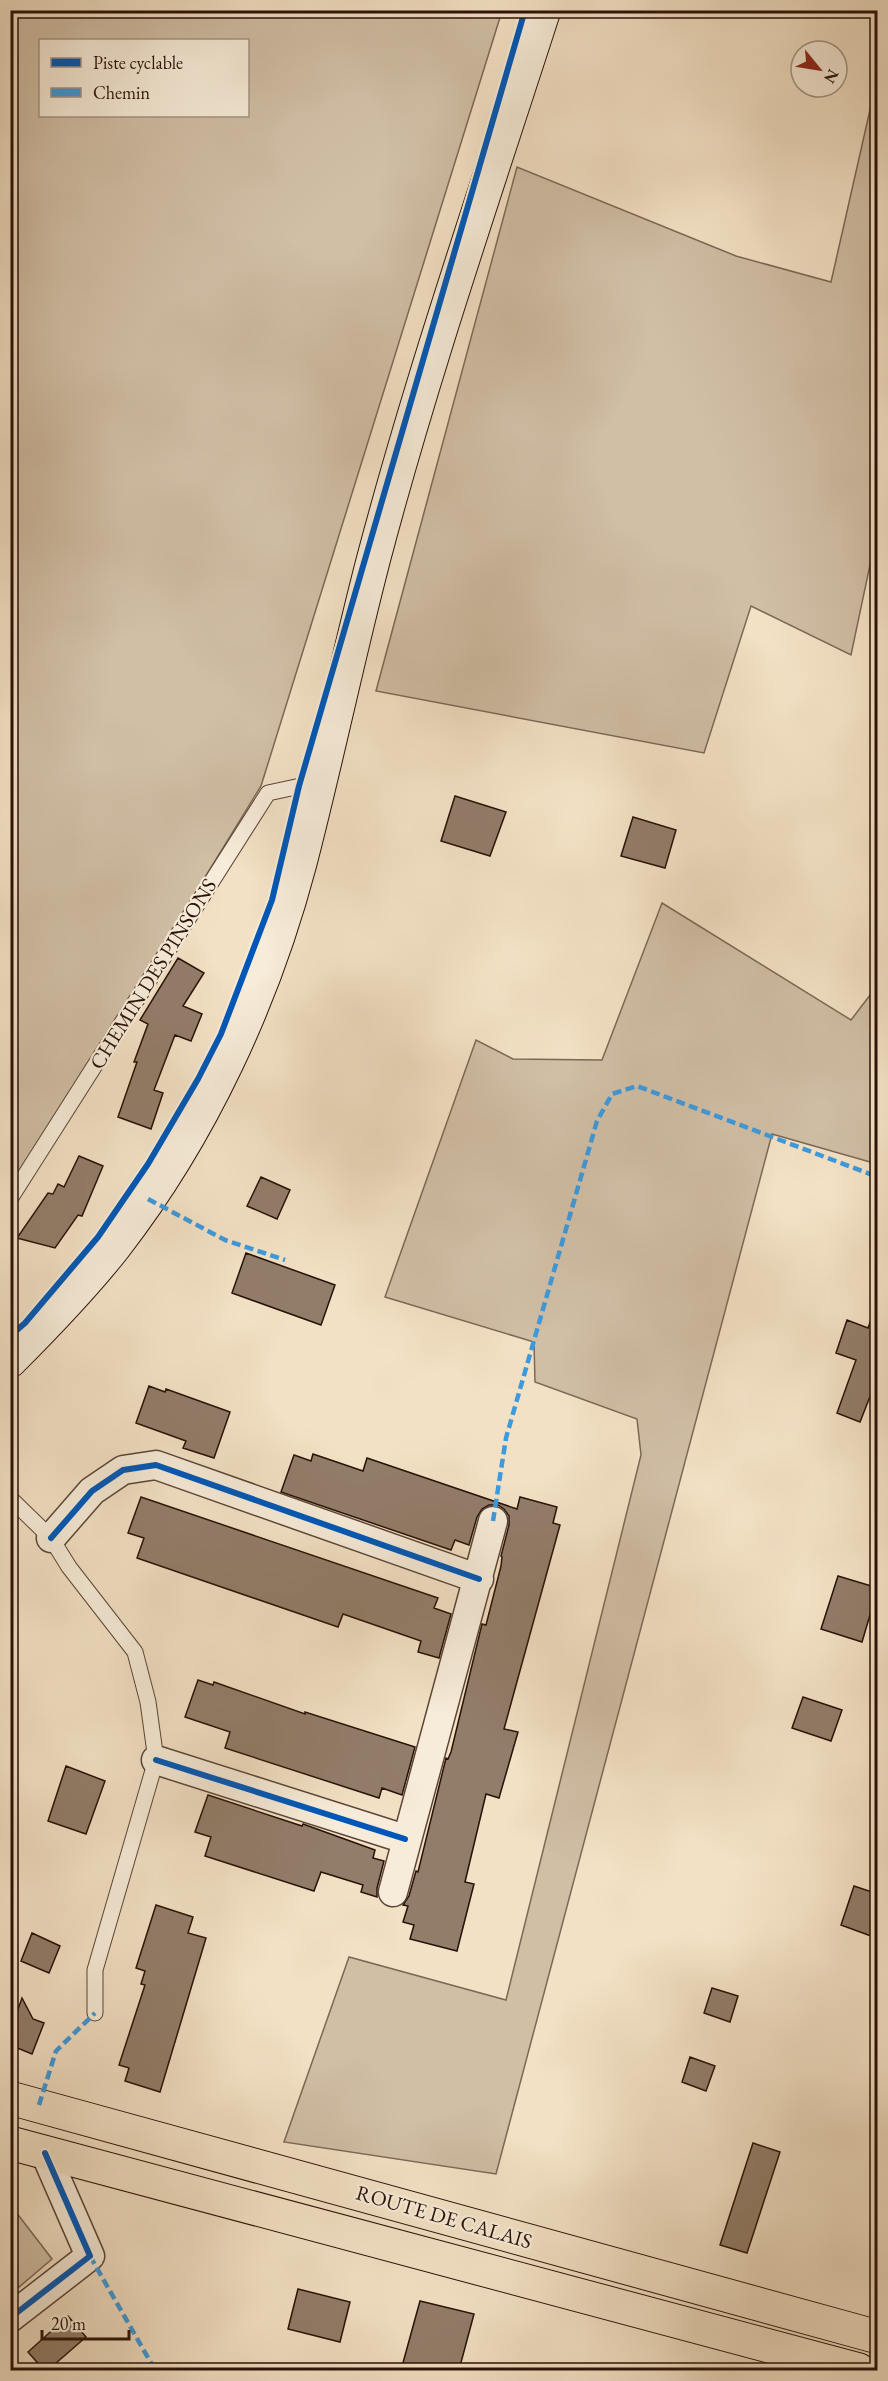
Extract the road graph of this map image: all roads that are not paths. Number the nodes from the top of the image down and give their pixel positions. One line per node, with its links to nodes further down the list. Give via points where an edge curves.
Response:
1 (544, 10): 2 (main road, via 400,465)
2 (319, 782): 3 (lane, CHEMIN DES PINSONS, via 268,793); 4 (main road, via 281,926 232,1050 202,1110 177,1156 117,1244 79,1290)
3 (10, 1199)
4 (10, 1361)
5 (10, 1498): 7 (lane)
6 (493, 1521): 8 (street)
7 (51, 1538): 8 (street, via 92,1491 123,1470 156,1465); 9 (lane, via 135,1652 148,1702)
8 (479, 1580): 10 (street)
9 (156, 1760): 10 (street); 12 (lane, via 95,1970)
10 (405, 1839): 11 (street)
11 (393, 1892)
12 (95, 2013)
13 (10, 2098): 17 (main road, ROUTE DE CALAIS)
14 (10, 2144): 15 (main road, ROUTE DE CALAIS)
15 (45, 2153): 16 (street, via 90,2256); 18 (main road, ROUTE DE CALAIS)
16 (10, 2318)
17 (878, 2337)
18 (859, 2370)

